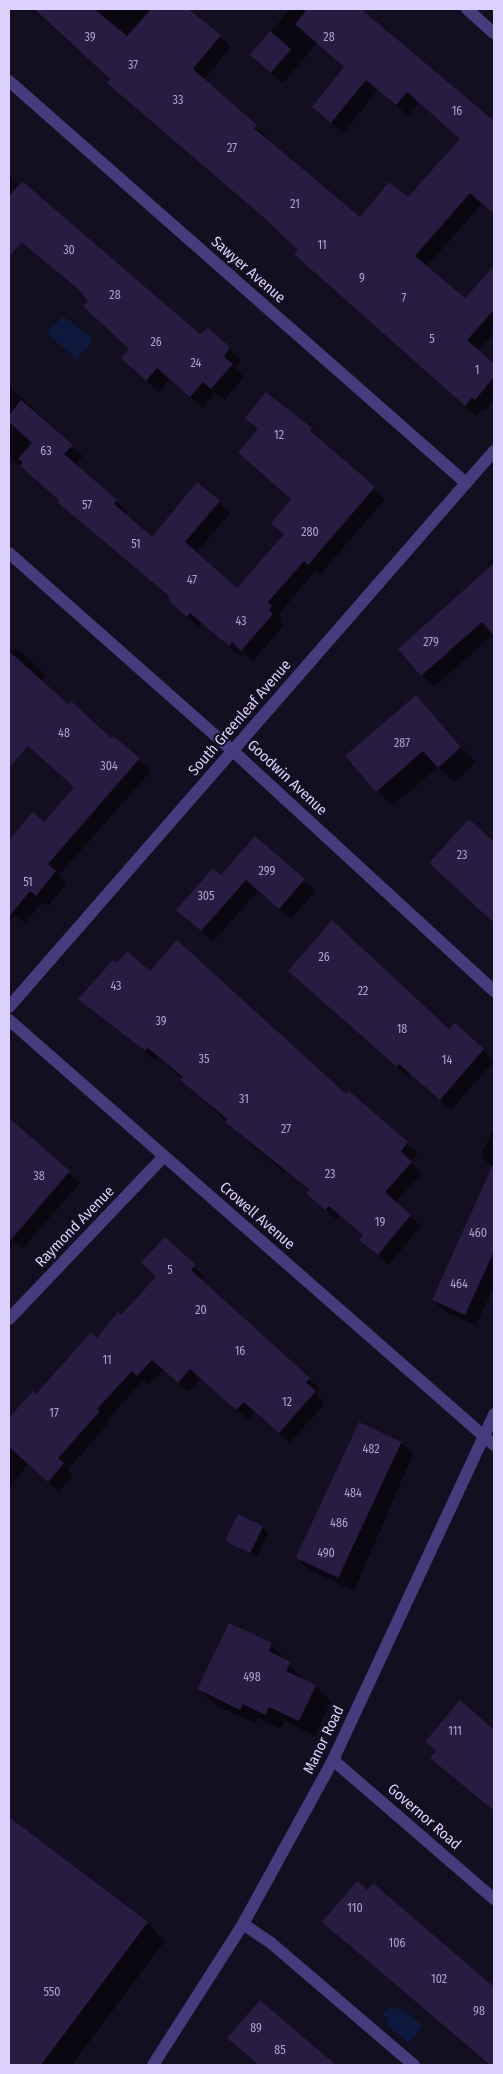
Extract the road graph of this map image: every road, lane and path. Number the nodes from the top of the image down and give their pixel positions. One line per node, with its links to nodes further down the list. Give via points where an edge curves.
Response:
1 (467, 9): 2 (street)
2 (494, 33)
3 (9, 81): 5 (street, Sawyer Avenue)
4 (494, 451): 5 (street, South Greenleaf Avenue)
5 (466, 483): 7 (street, South Greenleaf Avenue)
6 (9, 553): 7 (street, Goodwin Avenue)
7 (233, 751): 8 (street, Goodwin Avenue); 9 (street, South Greenleaf Avenue)
8 (494, 991)
9 (9, 1007)
10 (9, 1020): 11 (street, Crowell Avenue)
11 (164, 1156): 12 (street, Raymond Avenue); 14 (street, Crowell Avenue)
12 (9, 1319)
13 (494, 1414): 14 (street, Manor Road)
14 (484, 1436): 15 (street, Crowell Avenue); 16 (street, Manor Road)
15 (494, 1444)
16 (333, 1760): 17 (street, Governor Road); 18 (street, Manor Road)
17 (494, 1899)
18 (243, 1924): 19 (street, Manor Road); 20 (street, via 272,1943)
19 (158, 2063)
20 (414, 2065)

